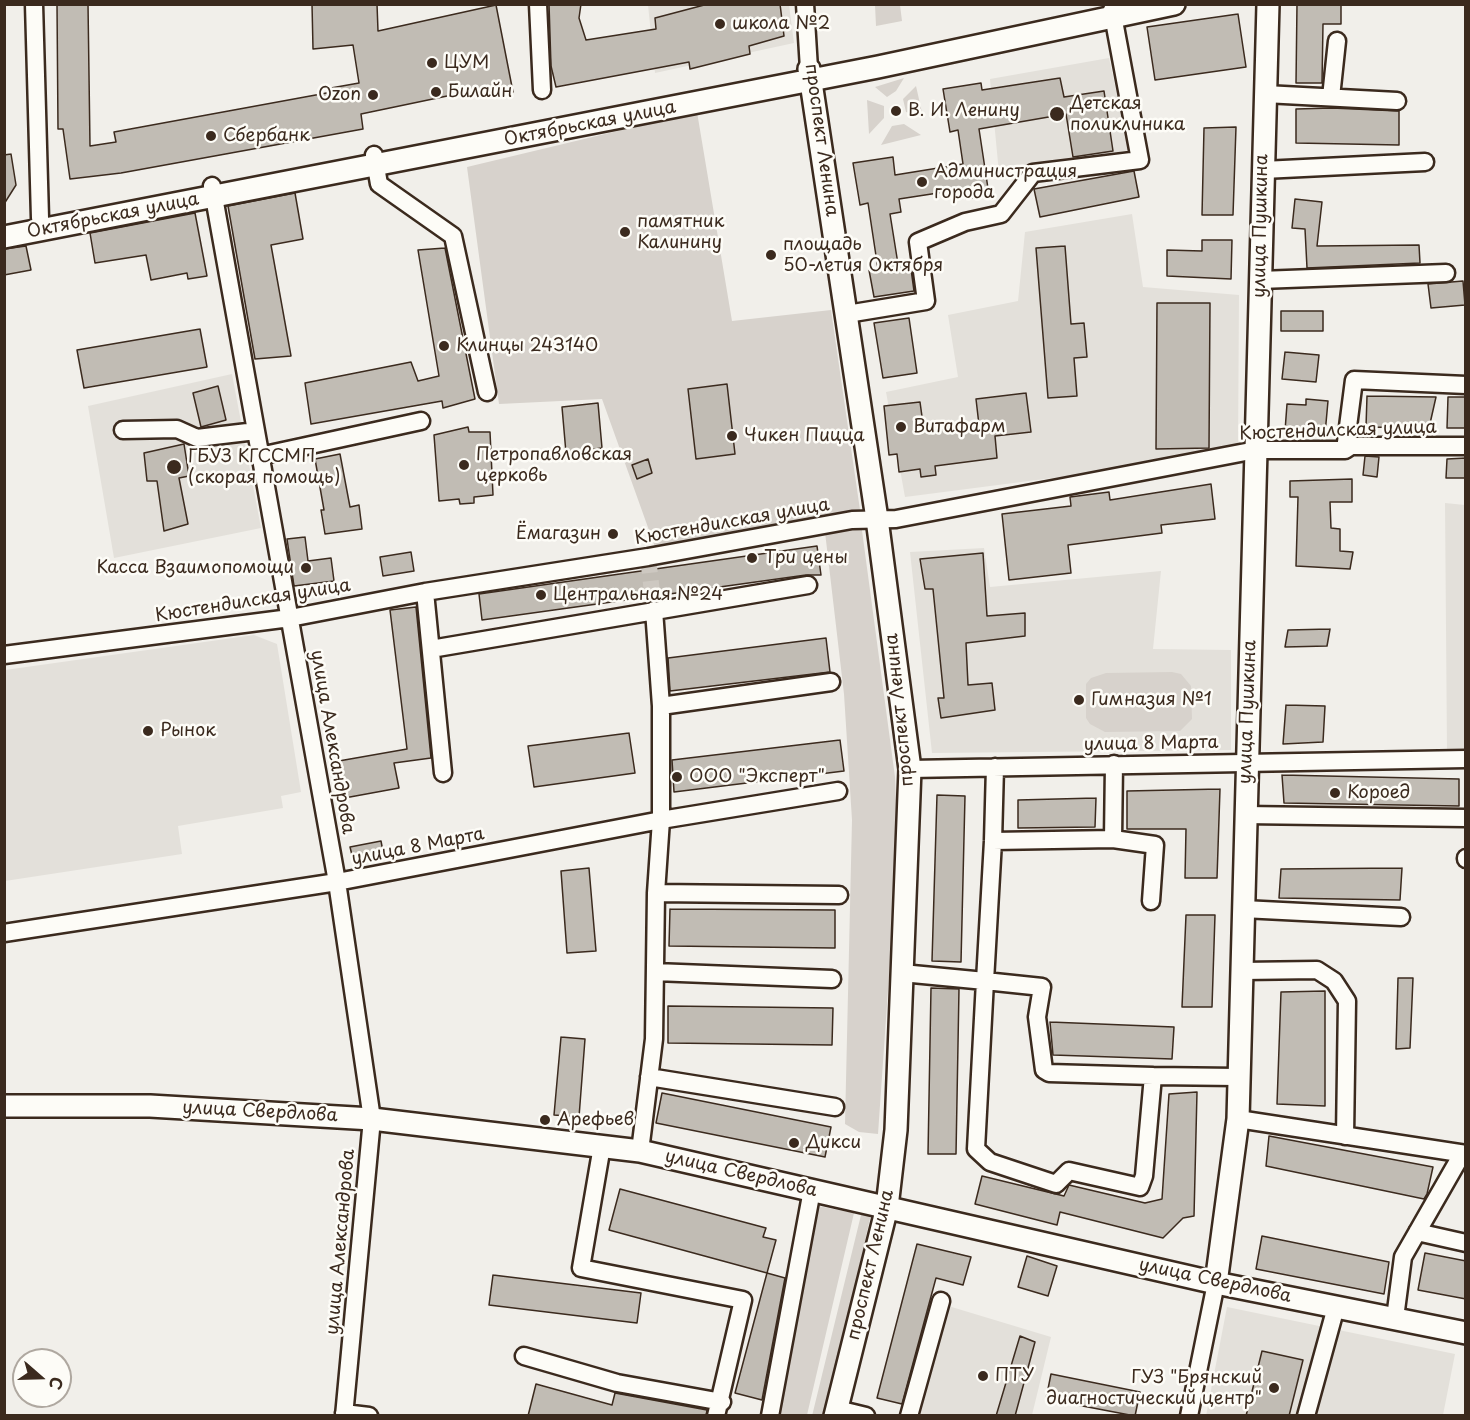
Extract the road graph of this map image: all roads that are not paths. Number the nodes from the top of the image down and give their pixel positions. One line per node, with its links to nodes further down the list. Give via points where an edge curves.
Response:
1 (34, 4): 18 (street)
2 (538, 4): 10 (street)
3 (805, 4): 9 (street, проспект Ленина)
4 (1138, 4): 7 (main road, Октябрьская улица)
5 (1174, 4): 7 (main road, Октябрьская улица)
6 (1268, 4): 11 (main road, улица Пушкина)
7 (1113, 14): 9 (main road, Октябрьская улица); 23 (street, via 1140,160 1033,173 1001,214 965,222 918,242 926,301)
8 (1337, 41): 12 (street)
9 (810, 75): 14 (main road, Октябрьская улица); 23 (main road, проспект Ленина)
10 (542, 90)
11 (1265, 94): 12 (street); 16 (main road, улица Пушкина)
12 (1331, 97): 13 (street)
13 (1397, 101)
14 (375, 160): 17 (main road, Октябрьская улица); 25 (street, via 379,184 453,236)
15 (1425, 162): 16 (street)
16 (1263, 170): 22 (main road, улица Пушкина)
17 (213, 191): 18 (main road, Октябрьская улица); 20 (main road, Октябрьская улица); 28 (street, улица Александрова)
18 (40, 218): 19 (main road, Октябрьская улица)
19 (4, 226)
20 (4, 237)
21 (1446, 273): 22 (street)
22 (1260, 280): 30 (main road, улица Пушкина)
23 (847, 314): 33 (main road, проспект Ленина)
24 (1466, 385): 31 (street, via 1354,380)
25 (487, 392)
26 (421, 421): 32 (street)
27 (123, 430): 28 (street, via 177,429 197,438)
28 (256, 431): 32 (street, улица Александрова)
29 (1466, 446): 31 (street, Кюстендилская улица, via 1351,446)
30 (1256, 450): 31 (street, Кюстендилская улица); 33 (street, Кюстендилская улица, via 896,519); 43 (main road, улица Пушкина)
31 (1346, 450)
32 (260, 456): 37 (street, улица Александрова)
33 (877, 519): 35 (street, Кюстендилская улица, via 852,519 648,557); 46 (main road, проспект Ленина)
34 (808, 585): 36 (street)
35 (425, 592): 37 (street, Кюстендилская улица); 38 (street)
36 (654, 610): 38 (street); 41 (street)
37 (290, 618): 39 (street, Кюстендилская улица); 54 (street, улица Александрова)
38 (431, 649): 47 (street)
39 (4, 655)
40 (831, 682): 41 (street)
41 (661, 706): 51 (street)
42 (1466, 759): 43 (street, улица 8 Марта)
43 (1246, 761): 44 (street, улица 8 Марта); 49 (main road, улица Пушкина)
44 (1114, 764): 45 (street, улица 8 Марта); 52 (street)
45 (995, 767): 46 (street, улица 8 Марта); 53 (street)
46 (910, 768): 63 (main road, проспект Ленина)
47 (443, 773)
48 (838, 791): 51 (street, улица 8 Марта)
49 (1245, 815): 50 (street); 58 (main road, улица Пушкина)
50 (1466, 818)
51 (661, 820): 54 (street, улица 8 Марта); 55 (street)
52 (1113, 839): 53 (street); 57 (street, via 1155,845)
53 (993, 841): 65 (street)
54 (337, 882): 60 (street, улица 8 Марта); 71 (street, улица Александрова)
55 (656, 893): 56 (street); 62 (street)
56 (839, 895)
57 (1152, 901)
58 (1244, 909): 59 (street); 61 (main road, улица Пушкина)
59 (1401, 917)
60 (4, 933)
61 (1242, 971): 68 (main road, улица Пушкина); 73 (street, via 1317,970 1334,981 1347,1001)
62 (655, 972): 64 (street); 67 (street)
63 (902, 973): 65 (street); 78 (main road, проспект Ленина, via 896,1130)
64 (831, 979)
65 (985, 981): 66 (street, via 1042,987 1037,1017 1044,1070 1049,1073); 66 (street, via 976,1149 990,1162 1056,1184 1069,1171 1140,1186)
66 (1153, 1076): 68 (street)
67 (649, 1077): 70 (street); 75 (street)
68 (1237, 1077): 72 (main road, улица Пушкина)
69 (4, 1106): 71 (main road, улица Свердлова, via 150,1106)
70 (835, 1107)
71 (372, 1119): 74 (main road, улица Свердлова); 89 (street, улица Александрова)
72 (1238, 1119): 73 (street); 81 (main road, улица Пушкина)
73 (1345, 1136): 76 (street)
74 (603, 1146): 75 (main road, улица Свердлова); 87 (street, via 581,1268 743,1300)
75 (640, 1151): 77 (main road, улица Свердлова)
76 (1464, 1154): 79 (street)
77 (812, 1190): 78 (main road, улица Свердлова); 91 (street)
78 (887, 1207): 81 (main road, улица Свердлова); 88 (main road, проспект Ленина)
79 (1417, 1232): 80 (street); 84 (street, via 1403,1257)
80 (1466, 1243)
81 (1216, 1283): 83 (main road, улица Свердлова); 94 (street, улица Пушкина)
82 (941, 1301): 93 (street)
83 (1336, 1307): 84 (main road, улица Свердлова); 95 (street)
84 (1395, 1318): 85 (main road, улица Свердлова)
85 (1466, 1333)
86 (524, 1356): 87 (street)
87 (719, 1409)
88 (836, 1412): 92 (street)
89 (344, 1414): 90 (street)
90 (369, 1416)
91 (770, 1416)
92 (866, 1416)
93 (909, 1416)
94 (1189, 1416)
95 (1306, 1416)

